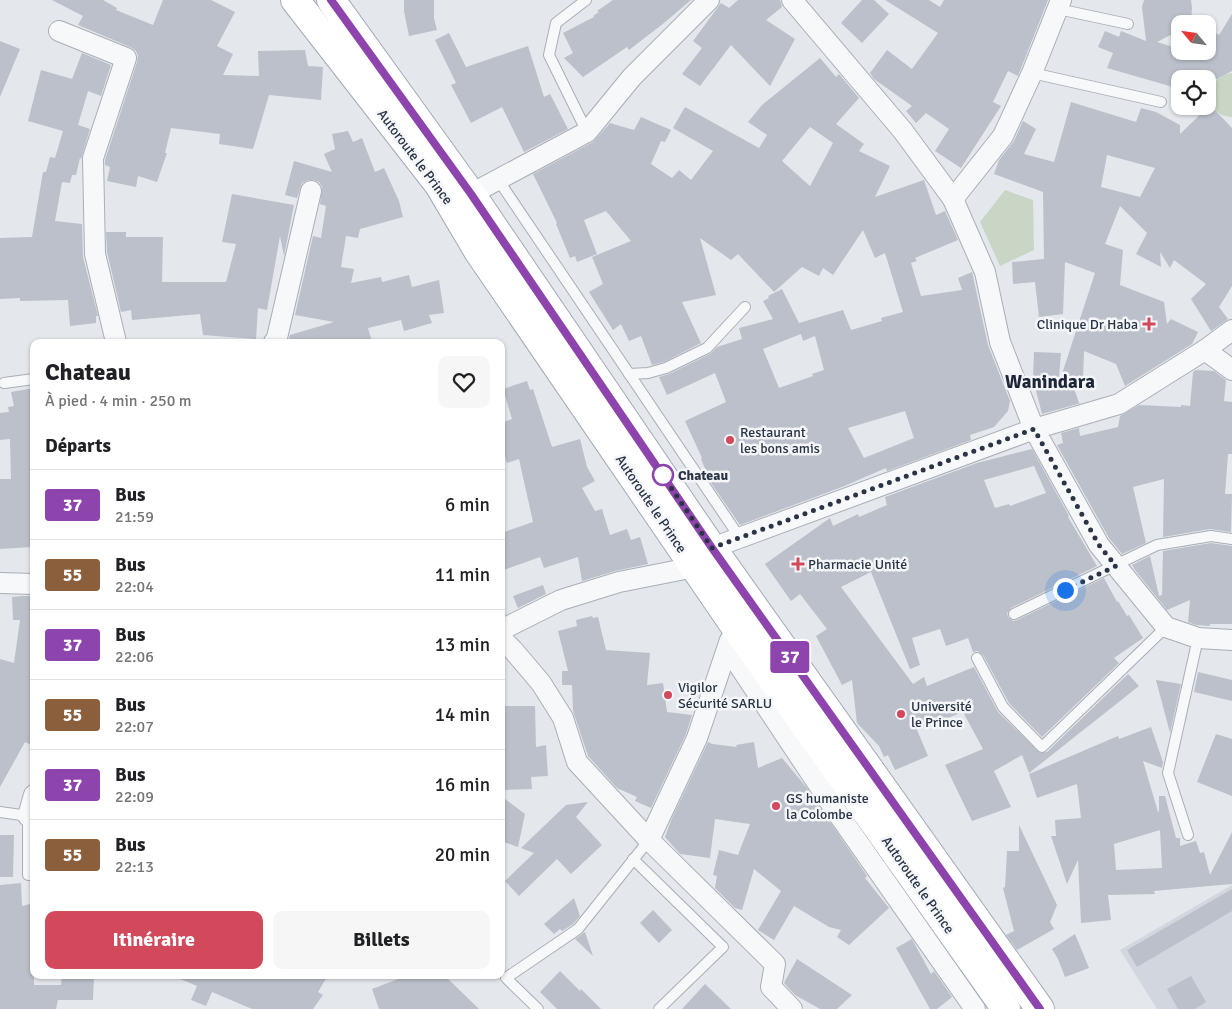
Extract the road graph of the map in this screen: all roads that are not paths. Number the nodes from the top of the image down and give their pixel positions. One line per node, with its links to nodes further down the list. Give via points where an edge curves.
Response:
1 (286, 0): 11 (lane)
2 (295, 0): 16 (main road, Autoroute le Prince)
3 (331, 0): 18 (main road, Autoroute le Prince)
4 (586, 0): 13 (lane, via 556,23 549,55)
5 (710, 0): 13 (street, via 632,77)
6 (792, 0): 19 (street, via 903,131)
7 (1059, 4): 8 (lane); 10 (street)
8 (1128, 24)
9 (59, 31): 22 (street, via 126,58 93,158 95,254)
10 (1032, 73): 12 (lane); 19 (street, via 1002,136)
11 (346, 83)
12 (1161, 102)
13 (587, 132): 15 (street)
14 (410, 166): 16 (lane)
15 (498, 180): 18 (street); 26 (lane)
16 (439, 185): 32 (main road, Autoroute le Prince, via 478,251)
17 (311, 190): 23 (street)
18 (471, 194): 32 (main road, Autoroute le Prince)
19 (953, 199): 29 (street, via 985,272 1000,342)
20 (745, 308): 26 (lane, via 707,348 666,368)
21 (1232, 330): 24 (street)
22 (115, 339)
23 (277, 339)
24 (1206, 350): 25 (street); 29 (street, via 1119,404)
25 (1232, 370)
26 (629, 374): 30 (lane)
27 (30, 380): 28 (lane)
28 (4, 383)
29 (1034, 429): 30 (street); 33 (street, via 1099,545)
30 (740, 538): 32 (street)
31 (1232, 538): 33 (lane, via 1211,536 1157,545)
32 (703, 557): 38 (street, via 562,600); 39 (main road, Autoroute le Prince); 57 (main road, Autoroute le Prince)
33 (1116, 566): 36 (lane); 37 (street)
34 (0, 583): 35 (street)
35 (30, 584)
36 (1014, 614)
37 (1166, 627): 40 (street); 43 (lane, via 1042,747 1003,707)
38 (505, 628)
39 (731, 637): 48 (street, via 697,738); 51 (main road, Autoroute le Prince)
40 (1198, 638): 41 (street); 47 (lane, via 1168,773)
41 (1232, 640)
42 (505, 642): 48 (street, via 541,684 563,718 577,762)
43 (977, 658)
44 (30, 809): 46 (street)
45 (0, 812): 46 (lane)
46 (28, 816): 50 (lane)
47 (1188, 835)
48 (649, 840): 49 (lane); 54 (street, via 775,964 771,988)
49 (633, 859): 52 (lane, via 578,929 506,978); 53 (lane, via 724,947)
50 (30, 875)
51 (971, 982): 55 (street); 56 (main road, Autoroute le Prince)
52 (538, 1009)
53 (659, 1009)
54 (792, 1009)
55 (975, 1009)
56 (1006, 1009)
57 (1040, 1009)

